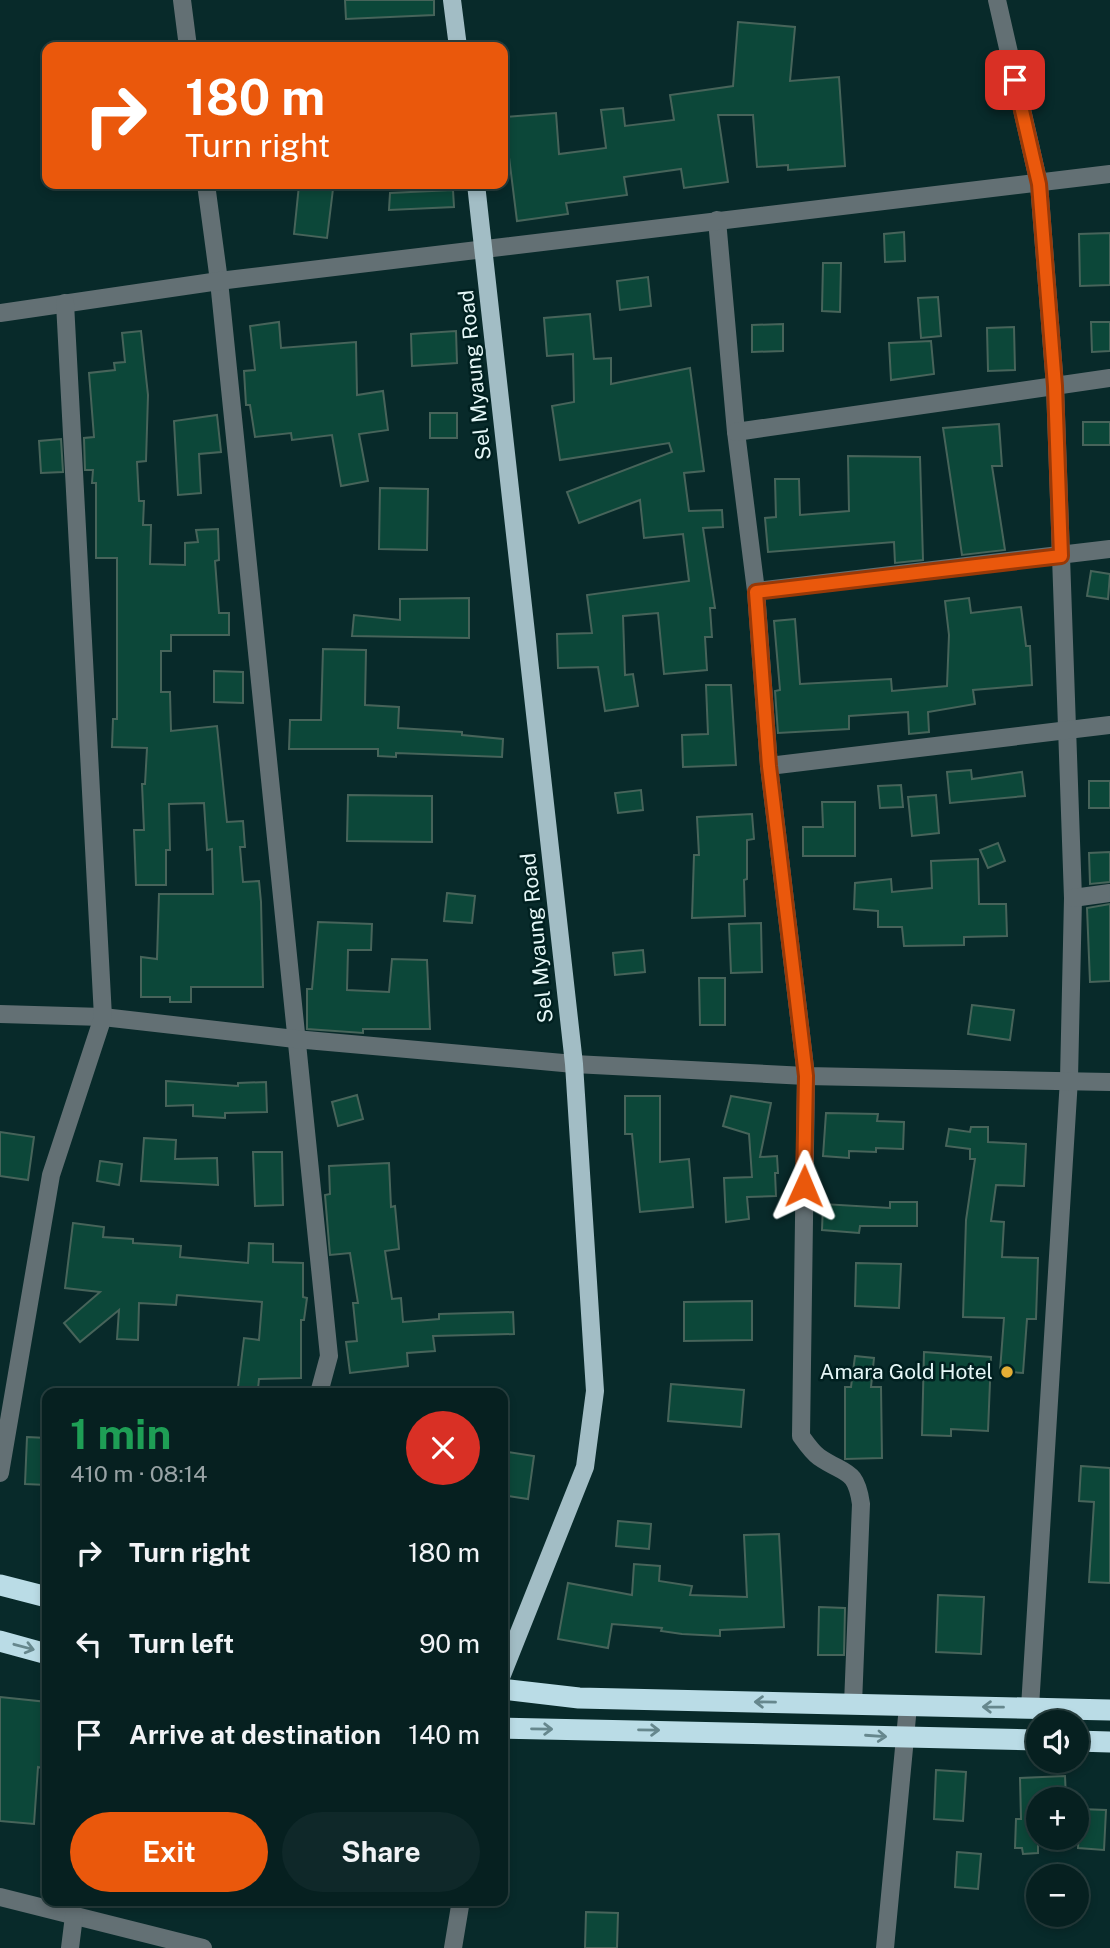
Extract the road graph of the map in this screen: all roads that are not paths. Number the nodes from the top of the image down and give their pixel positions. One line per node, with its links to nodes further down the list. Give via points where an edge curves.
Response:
1 (182, 0): 4 (street)
2 (452, 0): 5 (main road)
3 (997, 0): 7 (street)
4 (187, 42)
5 (457, 42)
6 (1110, 174): 7 (street)
7 (1039, 184): 10 (street); 16 (street)
8 (207, 189): 12 (street)
9 (476, 189): 11 (main road, Sel Myaung Road)
10 (717, 220): 11 (street); 17 (street)
11 (484, 248): 12 (street); 29 (main road, Sel Myaung Road)
12 (219, 281): 13 (street); 28 (street)
13 (65, 303): 14 (street); 27 (street)
14 (0, 313)
15 (1110, 378): 16 (street)
16 (1055, 386): 17 (street); 19 (street)
17 (736, 432): 20 (street)
18 (1110, 549): 19 (street)
19 (1061, 556): 20 (street); 22 (street)
20 (756, 592): 23 (street)
21 (1110, 725): 22 (street)
22 (1067, 731): 23 (street); 25 (street)
23 (769, 766): 30 (street)
24 (1110, 894): 25 (street)
25 (1073, 898): 31 (street)
26 (0, 1014): 27 (street)
27 (103, 1017): 28 (street); 34 (street, via 51,1175)
28 (295, 1039): 29 (street); 33 (street, via 328,1356)
29 (574, 1064): 30 (street); 39 (main road, Sel Myaung Road, via 595,1391 585,1467)
30 (806, 1076): 31 (street); 41 (street, via 801,1436 818,1457 848,1471 858,1484)
31 (1069, 1079): 32 (street); 43 (street)
32 (1110, 1082)
33 (321, 1388)
34 (0, 1473)
35 (0, 1585): 36 (highway)
36 (42, 1596)
37 (0, 1641): 38 (highway, one-way to 38)
38 (42, 1653)
39 (508, 1660)
40 (508, 1690): 41 (highway, one-way to 40, via 579,1698)
41 (853, 1704): 42 (highway)
42 (908, 1706): 43 (highway, one-way to 42); 46 (street)
43 (1030, 1707): 44 (highway)
44 (1110, 1710)
45 (508, 1728): 46 (highway, one-way to 46)
46 (905, 1738): 47 (highway); 56 (street)
47 (1026, 1740)
48 (1089, 1741): 49 (highway)
49 (1110, 1742)
50 (0, 1897): 52 (street)
51 (460, 1906): 55 (street)
52 (74, 1916): 53 (street); 54 (street)
53 (70, 1948)
54 (203, 1948)
55 (453, 1948)
56 (885, 1948)

